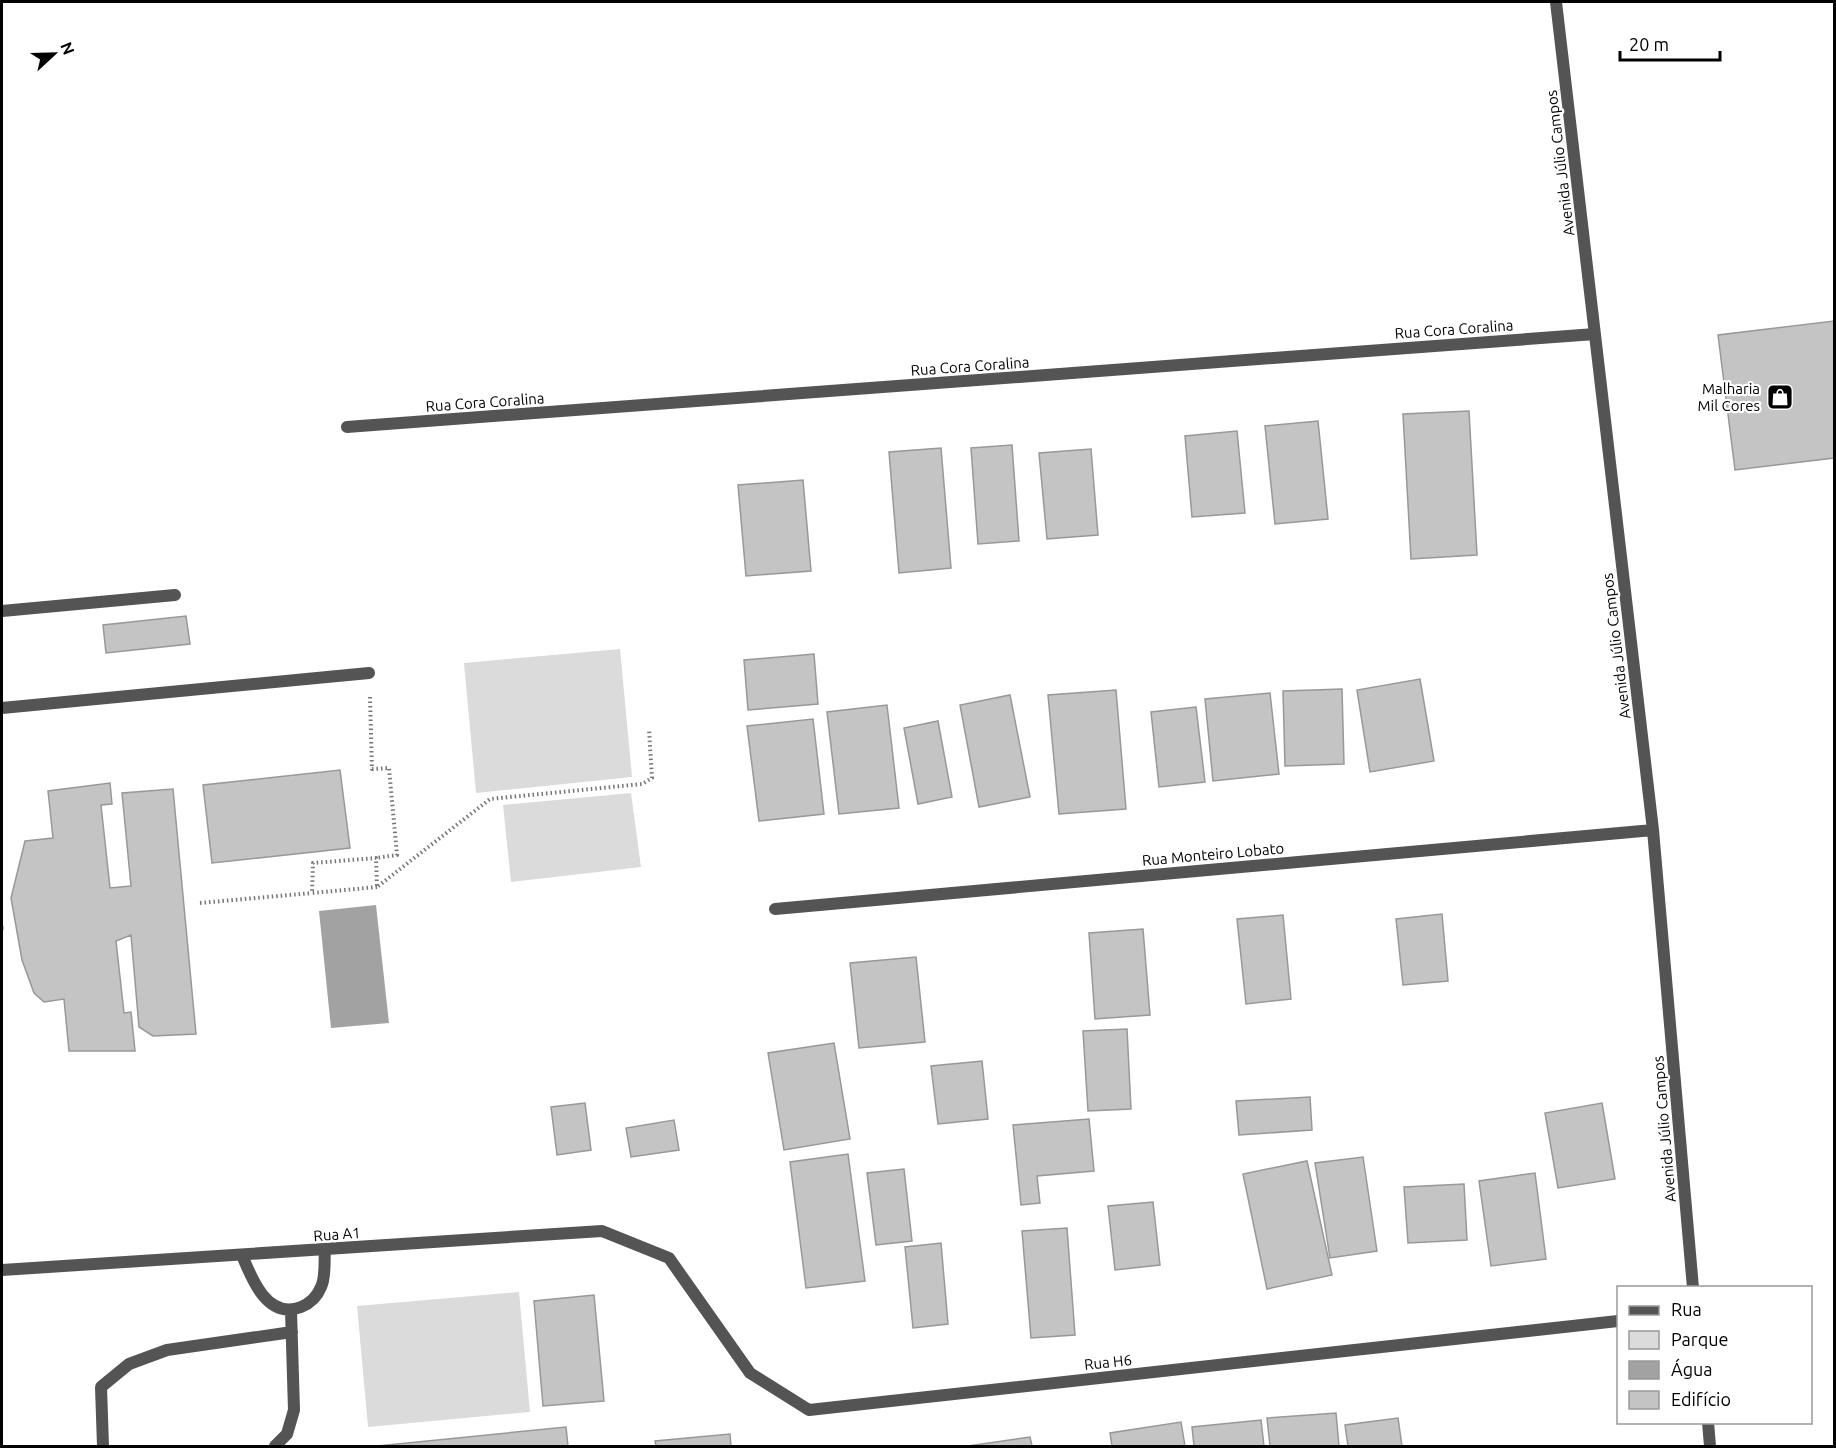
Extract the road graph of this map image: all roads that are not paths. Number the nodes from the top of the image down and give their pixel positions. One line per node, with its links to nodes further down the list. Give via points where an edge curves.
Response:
1 (1556, 2): 2 (street, Avenida Júlio Campos)
2 (1594, 334): 3 (street, Rua Cora Coralina); 8 (street, Avenida Júlio Campos)
3 (347, 427)
4 (175, 595): 5 (street)
5 (2, 611)
6 (369, 673): 7 (street)
7 (2, 708)
8 (1653, 830): 9 (street, Rua Monteiro Lobato); 14 (street, Avenida Júlio Campos)
9 (775, 909)
10 (325, 1250): 11 (street, Rua A1); 12 (street, Rua A1, via 602,1231); 15 (street, via 322,1286 311,1303)
11 (242, 1255): 13 (street, Rua A1); 15 (street, via 253,1284 273,1306)
12 (669, 1258): 16 (street, Rua H6, via 750,1374 809,1410)
13 (2, 1270)
14 (1693, 1286)
15 (291, 1311): 17 (street)
16 (1617, 1322)
17 (292, 1332): 19 (street, via 167,1350 129,1364 101,1387); 20 (street, via 294,1410 287,1434)
18 (1708, 1424): 21 (street)
19 (103, 1446)
20 (275, 1446)
21 (1710, 1446)

